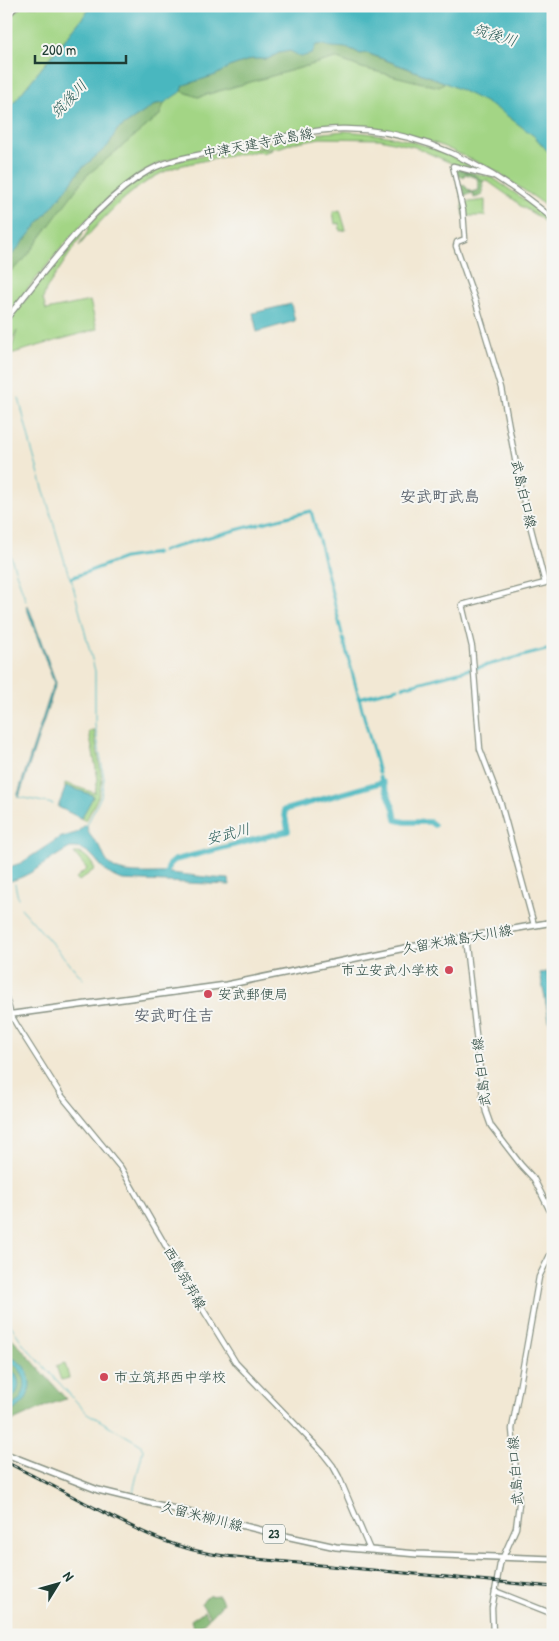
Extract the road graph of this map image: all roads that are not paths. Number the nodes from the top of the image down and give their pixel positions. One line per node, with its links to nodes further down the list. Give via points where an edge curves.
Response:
1 (16, 6): 2 (main road)
2 (6, 16)
3 (492, 176): 4 (main road, 中津天建寺武島線); 5 (main road, 中津天建寺武島線, via 438,147 365,130 313,131 169,161 140,176 106,203); 7 (main road, 武島白口線, via 453,166 466,239 457,242 456,246 502,389 520,486 545,583 462,605 472,647 480,749 501,804)
4 (553, 220)
5 (6, 319)
6 (553, 922): 7 (main road, 久留米城島大川線)
7 (534, 925): 8 (main road, 久留米城島大川線)
8 (465, 937): 10 (main road, 久留米城島大川線, via 226,984); 11 (main road, 武島白口線, via 488,1119 535,1180)
9 (6, 998): 10 (main road, 西島筑邦線)
10 (9, 1015): 14 (main road, 西島筑邦線, via 60,1095 121,1168 236,1363 333,1466)
11 (553, 1217)
12 (553, 1249): 15 (main road, 武島白口線, via 539,1277 512,1429 519,1504 516,1528)
13 (6, 1454): 14 (main road, 久留米柳川線 / 23, via 98,1490 281,1535 336,1547)
14 (370, 1550): 15 (main road, 久留米柳川線 / 23)
15 (503, 1557): 16 (main road, 久留米柳川線 / 23); 17 (main road, 武島白口線)
16 (553, 1559)
17 (495, 1591): 18 (main road); 19 (main road, 武島白口線)
18 (553, 1614)
19 (493, 1635)

